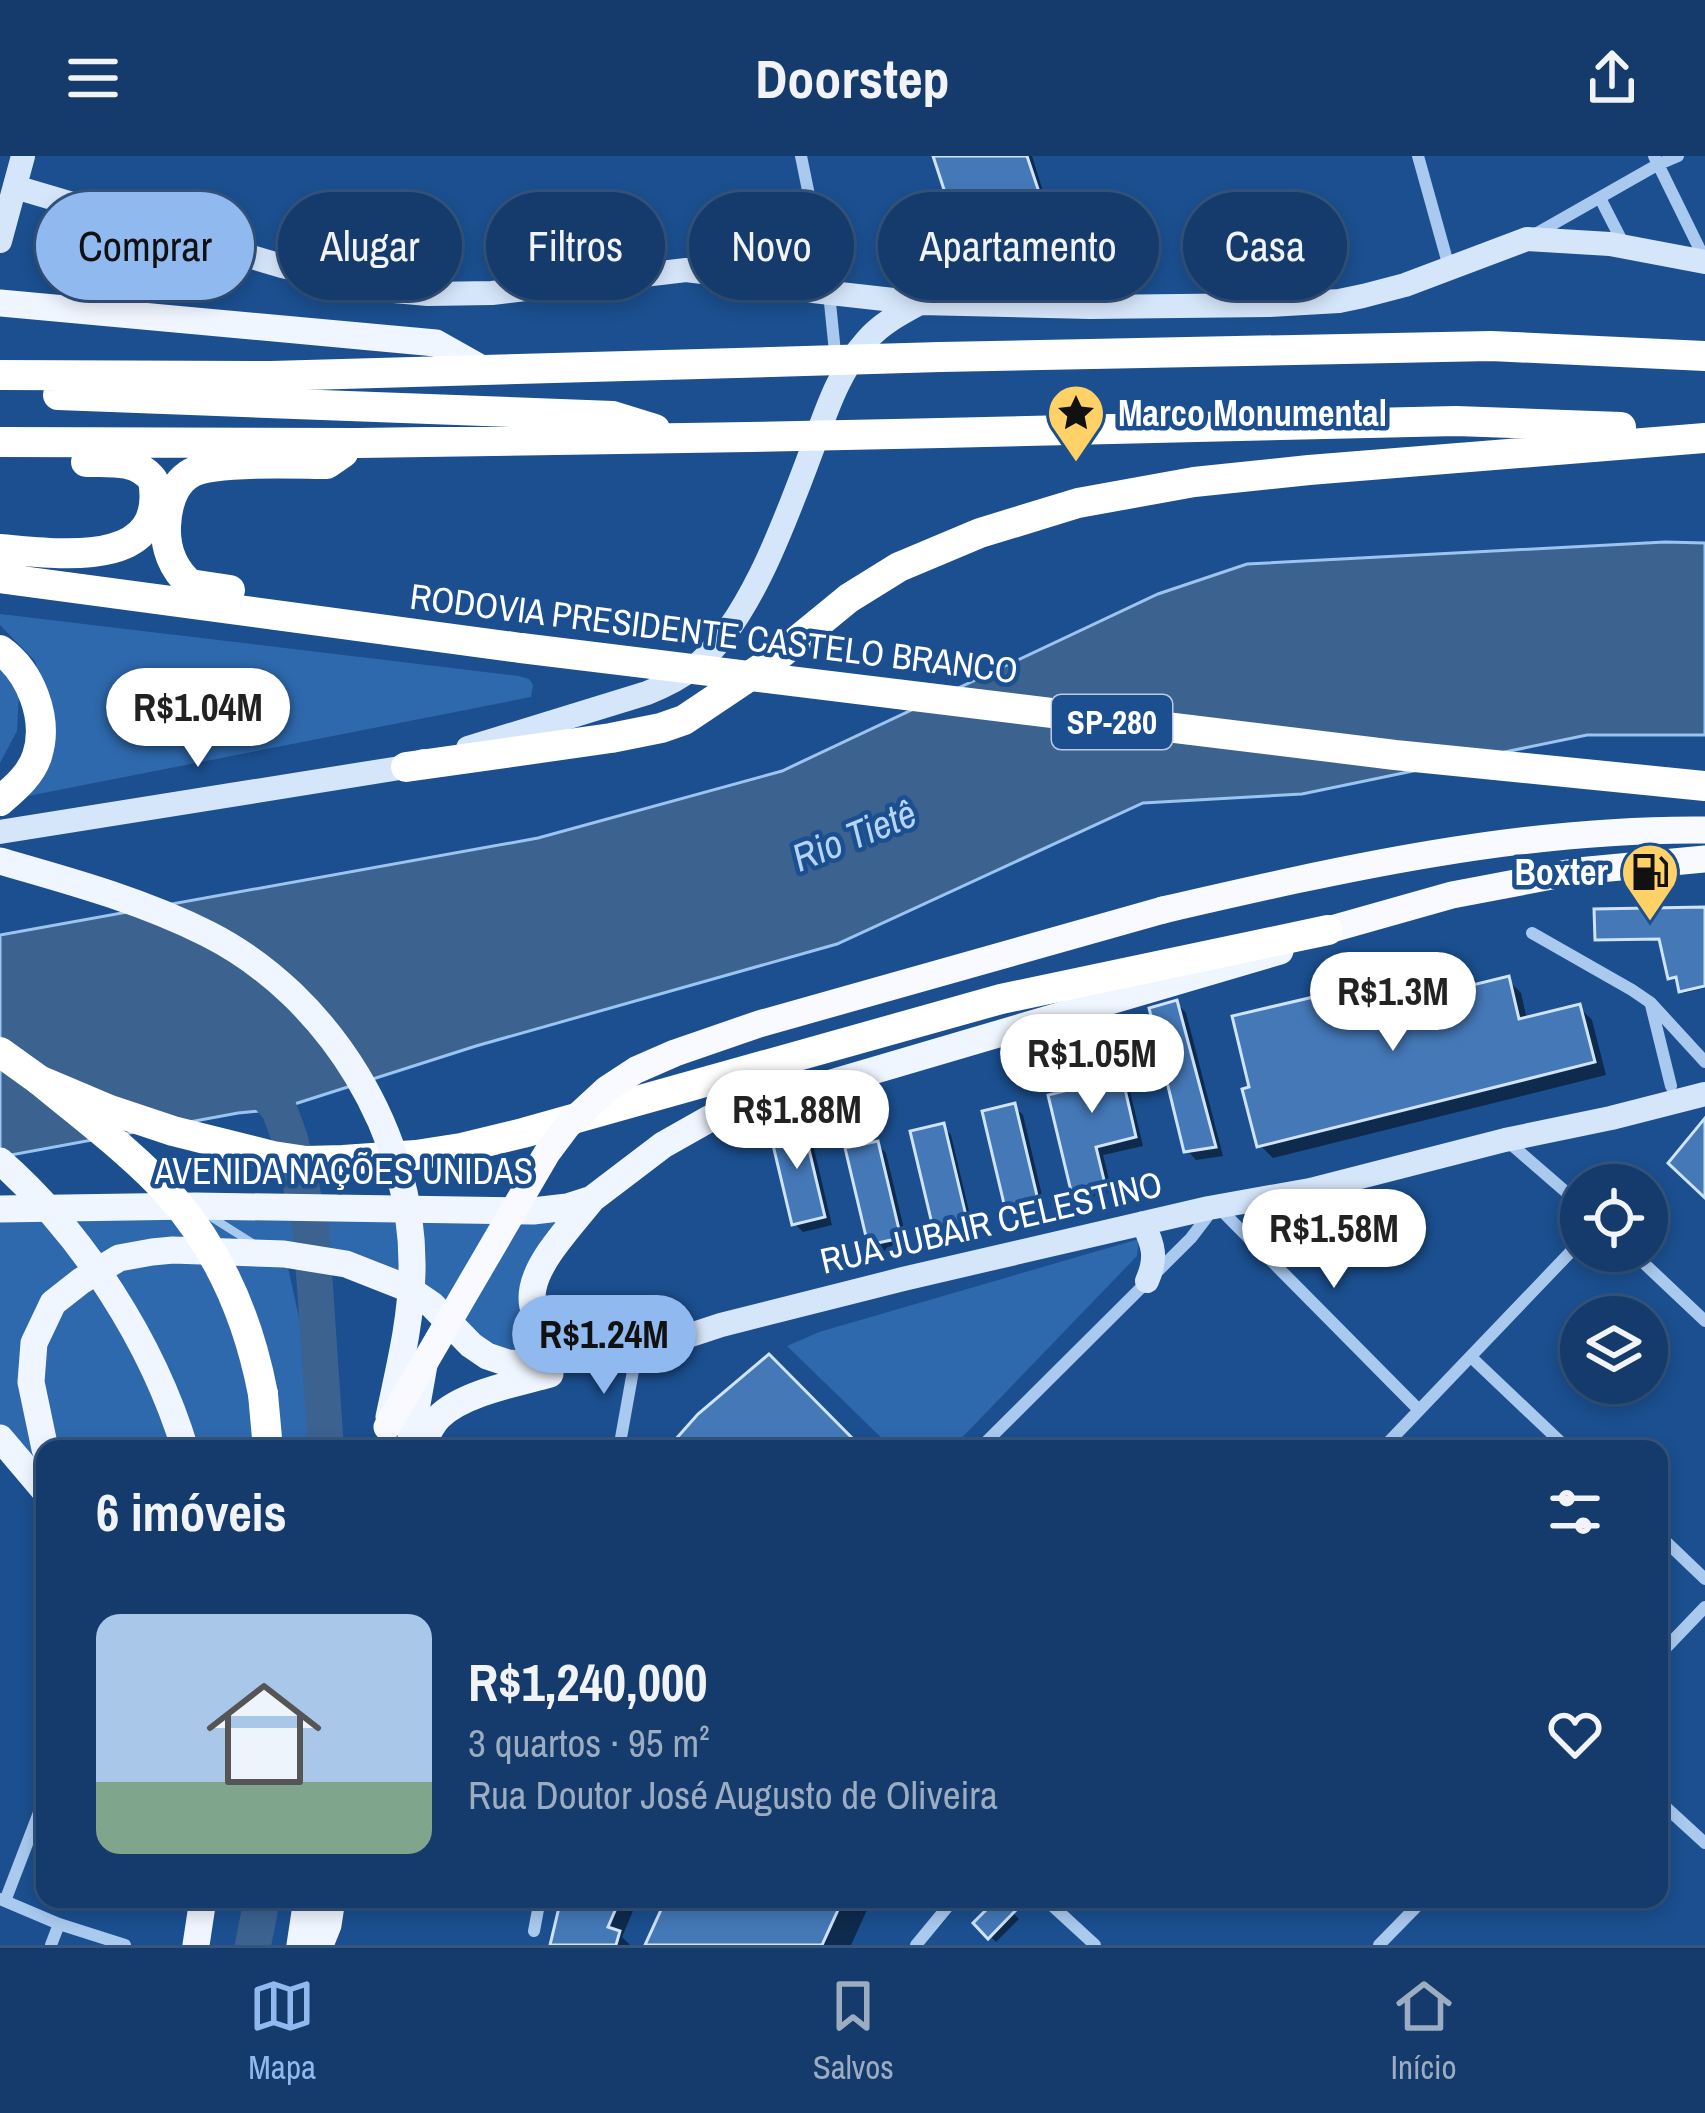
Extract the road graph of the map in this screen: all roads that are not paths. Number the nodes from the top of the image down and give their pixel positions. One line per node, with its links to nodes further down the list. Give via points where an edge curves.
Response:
1 (23, 156): 6 (main road)
2 (802, 156): 7 (street)
3 (1418, 156): 13 (street)
4 (1678, 156): 5 (street)
5 (1656, 160): 8 (street); 12 (street)
6 (15, 187): 10 (main road); 14 (main road, via 394,291 493,293)
7 (809, 192)
8 (1600, 198): 9 (street); 11 (street)
9 (1527, 239): 11 (main road); 13 (main road)
10 (0, 241)
11 (1624, 246): 12 (main road)
12 (1705, 261)
13 (1450, 267): 18 (main road, via 1363,296 1305,304)
14 (689, 270)
15 (854, 296): 18 (main road)
16 (830, 300): 22 (street)
17 (0, 303): 20 (main road, via 436,343)
18 (920, 303): 22 (main road, via 881,326)
19 (1705, 356): 20 (highway, bridge, via 1491,346)
20 (484, 370): 21 (highway)
21 (0, 375)
22 (838, 384): 33 (main road, via 761,571 700,662 647,693)
23 (0, 393): 25 (highway, via 613,416)
24 (1705, 436): 25 (highway, bridge, via 1456,421); 33 (highway, via 1217,480 1057,508 899,567 684,720)
25 (684, 439): 27 (highway)
26 (0, 442): 27 (highway)
27 (358, 443): 31 (highway, via 327,464 207,466 184,477 168,508 166,541 190,584 278,596)
28 (0, 460): 29 (highway, via 132,465 148,473 155,491 145,527 121,547 82,554)
29 (0, 549)
30 (0, 578): 31 (highway, RODOVIA PRESIDENTE CASTELO BRANCO / SP-280)
31 (315, 622): 34 (highway, RODOVIA PRESIDENTE CASTELO BRANCO / SP-280, bridge)
32 (0, 650): 35 (highway, via 35,698 41,730 37,759)
33 (406, 767): 37 (main road)
34 (1705, 786)
35 (0, 801)
36 (1705, 830): 68 (highway, bridge, via 1555,838 1298,878 759,1024 636,1070 568,1125 547,1153)
37 (0, 832)
38 (1705, 859): 40 (highway, AVENIDA NAÇÕES UNIDAS, via 1578,871)
39 (0, 861): 68 (main road, bridge, via 209,935 299,1001 350,1065 388,1138 410,1226 408,1331)
40 (1328, 930): 46 (highway, bridge, via 1001,999 416,1155 273,1156 110,1111); 52 (main road, AVENIDA NAÇÕES UNIDAS, via 1239,965 710,1119)
41 (1532, 934): 42 (street)
42 (1651, 1004): 44 (street); 47 (street)
43 (0, 1052): 46 (highway)
44 (1705, 1062)
45 (1705, 1077): 47 (main road, RUA JUBAIR CELESTINO)
46 (39, 1080): 71 (highway, bridge, via 168,1192 202,1235 245,1322)
47 (1671, 1087): 49 (main road, RUA JUBAIR CELESTINO, via 1537,1121)
48 (1705, 1094): 49 (main road, RUA JUBAIR CELESTINO)
49 (1505, 1140): 51 (street); 54 (main road, RUA JUBAIR CELESTINO)
50 (0, 1161): 70 (main road, bridge, via 101,1278 155,1373)
51 (1560, 1187)
52 (592, 1199): 53 (main road, AVENIDA NAÇÕES UNIDAS, via 533,1211); 64 (main road, via 548,1255 531,1294 549,1333)
53 (195, 1206): 55 (main road, AVENIDA NAÇÕES UNIDAS); 57 (lane)
54 (1213, 1207): 56 (main road, RUA JUBAIR CELESTINO); 60 (street); 66 (street)
55 (0, 1209)
56 (1142, 1223): 60 (main road, via 1155,1261); 63 (main road, RUA JUBAIR CELESTINO, via 812,1301)
57 (276, 1253): 61 (main road, via 346,1264); 69 (main road, via 173,1250 119,1258 53,1303 34,1343 31,1382)
58 (1560, 1263): 65 (street)
59 (1653, 1272): 62 (street)
60 (1147, 1281): 75 (street)
61 (432, 1305): 64 (main road, via 471,1345 508,1363); 72 (main road)
62 (1705, 1322)
63 (636, 1353): 64 (main road, via 619,1347); 73 (main road, via 459,1403 435,1420); 74 (street)
64 (583, 1354)
65 (1471, 1358): 66 (street); 77 (street)
66 (1418, 1409): 76 (street)
67 (0, 1438): 78 (main road)
68 (385, 1438)
69 (43, 1440)
70 (181, 1440)
71 (267, 1440)
72 (414, 1440)
73 (425, 1440)
74 (621, 1440)
75 (988, 1440)
76 (1390, 1440)
77 (1558, 1440)
78 (36, 1480)
79 (1668, 1544): 80 (street)
80 (1705, 1579)
81 (1705, 1607): 82 (street)
82 (1668, 1646)
83 (1668, 1809): 85 (street)
84 (36, 1819): 86 (street)
85 (1705, 1843)
86 (2, 1900): 94 (street)
87 (202, 1908): 98 (main road)
88 (306, 1908): 99 (main road)
89 (331, 1908): 100 (main road)
90 (538, 1908): 95 (street)
91 (947, 1908): 101 (street)
92 (1055, 1908): 102 (street)
93 (1415, 1908): 103 (street)
94 (59, 1924): 96 (street); 97 (street)
95 (534, 1931)
96 (51, 1945)
97 (124, 1945)
98 (196, 1945)
99 (300, 1945)
100 (320, 1945)
101 (916, 1945)
102 (1095, 1945)
103 (1379, 1945)

